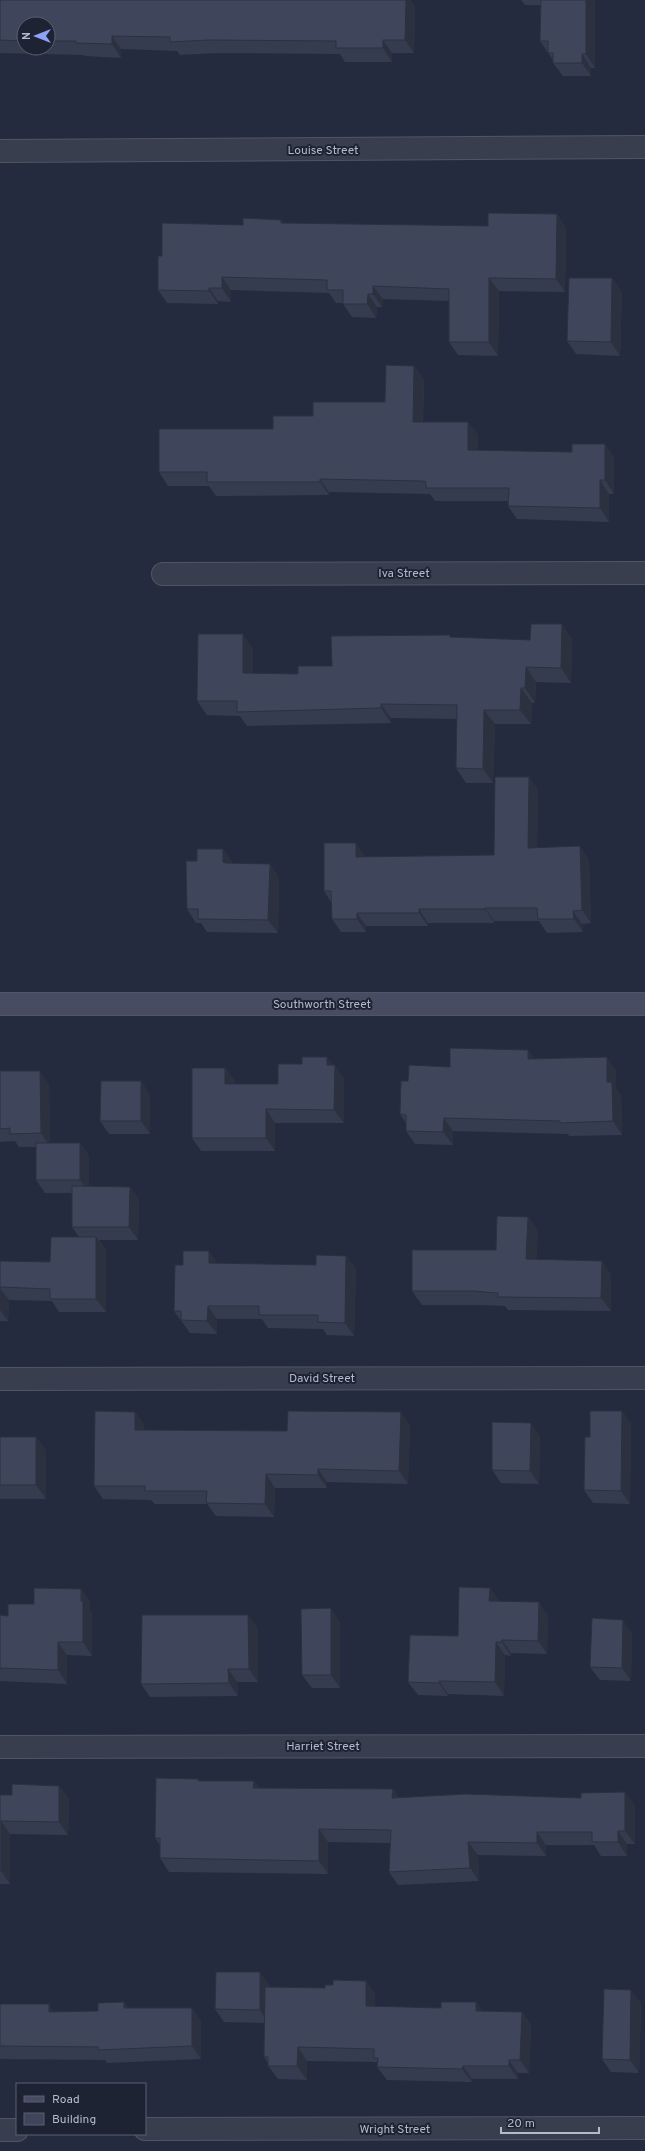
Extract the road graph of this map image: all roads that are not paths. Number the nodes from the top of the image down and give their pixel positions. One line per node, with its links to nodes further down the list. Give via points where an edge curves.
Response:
1 (645, 147): 2 (street, Louise Street)
2 (0, 151)
3 (645, 573): 4 (street, Iva Street)
4 (163, 574)
5 (0, 1004): 6 (main road, Southworth Street)
6 (645, 1004)
7 (645, 1378): 8 (street, David Street)
8 (0, 1379)
9 (645, 1746): 10 (street, Harriet Street)
10 (0, 1747)
11 (645, 2128): 12 (street, Wright Street)
12 (146, 2129)
13 (0, 2130): 14 (street)
14 (16, 2130)

